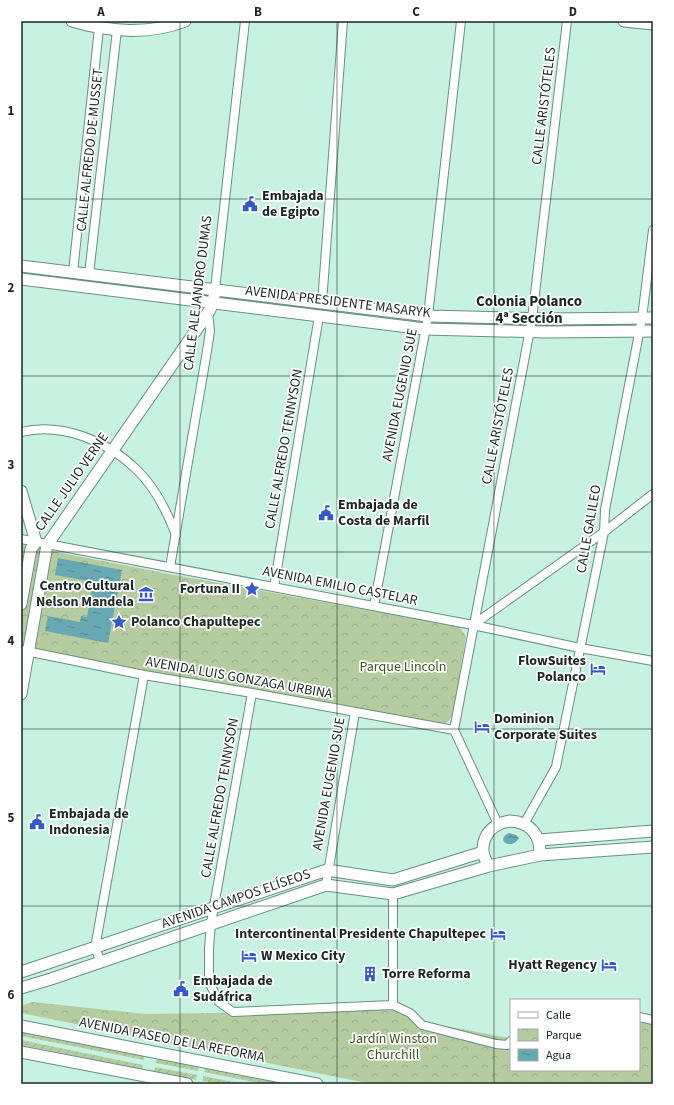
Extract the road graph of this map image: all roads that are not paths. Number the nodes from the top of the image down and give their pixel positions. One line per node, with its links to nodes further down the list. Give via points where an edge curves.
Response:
1 (72, 21): 9 (street)
2 (185, 21): 10 (street, via 159,28)
3 (245, 21): 16 (street, CALLE ALEJANDRO DUMAS)
4 (343, 21): 18 (street)
5 (461, 21): 21 (street, AVENIDA EUGENIO SUE)
6 (567, 21): 23 (street, CALLE ARISTÓTELES)
7 (624, 21): 8 (street)
8 (653, 24)
9 (99, 28): 10 (street); 13 (street, CALLE ALFREDO DE MUSSET)
10 (117, 30): 14 (street, CALLE ALFREDO DE MUSSET)
11 (653, 230): 22 (street, CALLE GALILEO)
12 (21, 266): 13 (street, AVENIDA PRESIDENTE MASARYK)
13 (73, 272): 14 (street, AVENIDA PRESIDENTE MASARYK)
14 (90, 274): 16 (street, AVENIDA PRESIDENTE MASARYK)
15 (21, 279): 17 (street, AVENIDA PRESIDENTE MASARYK)
16 (215, 289): 17 (street, CALLE ALEJANDRO DUMAS); 18 (street, AVENIDA PRESIDENTE MASARYK)
17 (214, 302): 19 (street, CALLE ALEJANDRO DUMAS); 20 (street, AVENIDA PRESIDENTE MASARYK)
18 (322, 303): 21 (street, AVENIDA PRESIDENTE MASARYK)
19 (208, 312): 29 (street, CALLE JULIO VERNE); 33 (street, CALLE ALEJANDRO DUMAS, via 210,331)
20 (320, 316): 24 (street, AVENIDA PRESIDENTE MASARYK); 38 (street, CALLE ALFREDO TENNYSON)
21 (428, 316): 23 (street, AVENIDA PRESIDENTE MASARYK); 24 (street, AVENIDA EUGENIO SUE)
22 (648, 318): 23 (street, AVENIDA PRESIDENTE MASARYK); 26 (street, CALLE GALILEO)
23 (532, 319): 27 (street, CALLE ARISTÓTELES)
24 (425, 329): 27 (street, AVENIDA PRESIDENTE MASARYK); 40 (street, AVENIDA EUGENIO SUE)
25 (653, 330): 26 (street, AVENIDA PRESIDENTE MASARYK)
26 (640, 331): 27 (street, AVENIDA PRESIDENTE MASARYK); 32 (street, CALLE GALILEO, via 605,510)
27 (530, 332): 41 (street, CALLE ARISTÓTELES)
28 (21, 432): 29 (street, via 32,429 59,430 90,438)
29 (112, 450): 33 (street, via 137,470 154,492 167,513); 36 (street, CALLE JULIO VERNE)
30 (21, 491): 35 (street)
31 (653, 494): 32 (street)
32 (604, 532): 41 (street); 42 (street, CALLE GALILEO)
33 (176, 536): 37 (street, CALLE ALEJANDRO DUMAS)
34 (21, 539): 35 (street, AVENIDA EMILIO CASTELAR)
35 (36, 542): 36 (street, AVENIDA EMILIO CASTELAR); 39 (street, CALLE JULIO VERNE, via 31,549)
36 (47, 545): 37 (street, AVENIDA EMILIO CASTELAR); 43 (street, CALLE JULIO VERNE)
37 (170, 567): 38 (street, AVENIDA EMILIO CASTELAR)
38 (274, 587): 40 (street, AVENIDA EMILIO CASTELAR)
39 (21, 604)
40 (374, 606): 41 (street, AVENIDA EMILIO CASTELAR)
41 (473, 625): 42 (street, AVENIDA EMILIO CASTELAR); 49 (street, CALLE ARISTÓTELES)
42 (580, 648): 44 (street, AVENIDA EMILIO CASTELAR); 51 (street, CALLE GALILEO, via 556,767)
43 (25, 651): 45 (street, AVENIDA LUIS GONZAGA URBINA); 46 (street, CALLE JULIO VERNE)
44 (653, 661)
45 (144, 675): 47 (street, AVENIDA LUIS GONZAGA URBINA); 63 (street)
46 (22, 686)
47 (252, 693): 48 (street, AVENIDA LUIS GONZAGA URBINA); 61 (street, CALLE ALFREDO TENNYSON)
48 (355, 712): 49 (street, AVENIDA LUIS GONZAGA URBINA); 58 (street, AVENIDA EUGENIO SUE)
49 (454, 730): 50 (street)
50 (498, 824): 51 (street, via 510,821); 55 (street, via 485,838)
51 (524, 824): 53 (street)
52 (653, 831): 53 (street)
53 (539, 840): 56 (street)
54 (653, 847): 56 (street)
55 (483, 852): 57 (street); 58 (street, AVENIDA CAMPOS ELÍSEOS, via 392,880)
56 (540, 854): 57 (street, AVENIDA CAMPOS ELÍSEOS)
57 (489, 866): 60 (street, AVENIDA CAMPOS ELÍSEOS)
58 (327, 870): 59 (street, AVENIDA EUGENIO SUE); 61 (street, AVENIDA CAMPOS ELÍSEOS)
59 (326, 885): 60 (street, AVENIDA CAMPOS ELÍSEOS); 62 (street, AVENIDA CAMPOS ELÍSEOS)
60 (393, 894): 67 (street)
61 (214, 908): 62 (street, CALLE ALFREDO TENNYSON); 63 (street, AVENIDA CAMPOS ELÍSEOS)
62 (211, 923): 64 (street, AVENIDA CAMPOS ELÍSEOS); 67 (street, CALLE ALFREDO TENNYSON, via 208,948 209,982 219,1002 233,1012)
63 (95, 948): 64 (street); 65 (street, AVENIDA CAMPOS ELÍSEOS)
64 (101, 962): 66 (street, AVENIDA CAMPOS ELÍSEOS)
65 (21, 972)
66 (21, 988)
67 (393, 1006): 71 (street, via 410,1013 422,1025 496,1044 507,1045)
68 (640, 1017): 69 (street)
69 (653, 1020)
70 (21, 1026): 74 (street, AVENIDA PASEO DE LA REFORMA)
71 (510, 1042)
72 (21, 1052): 73 (street)
73 (187, 1084)
74 (317, 1084)

